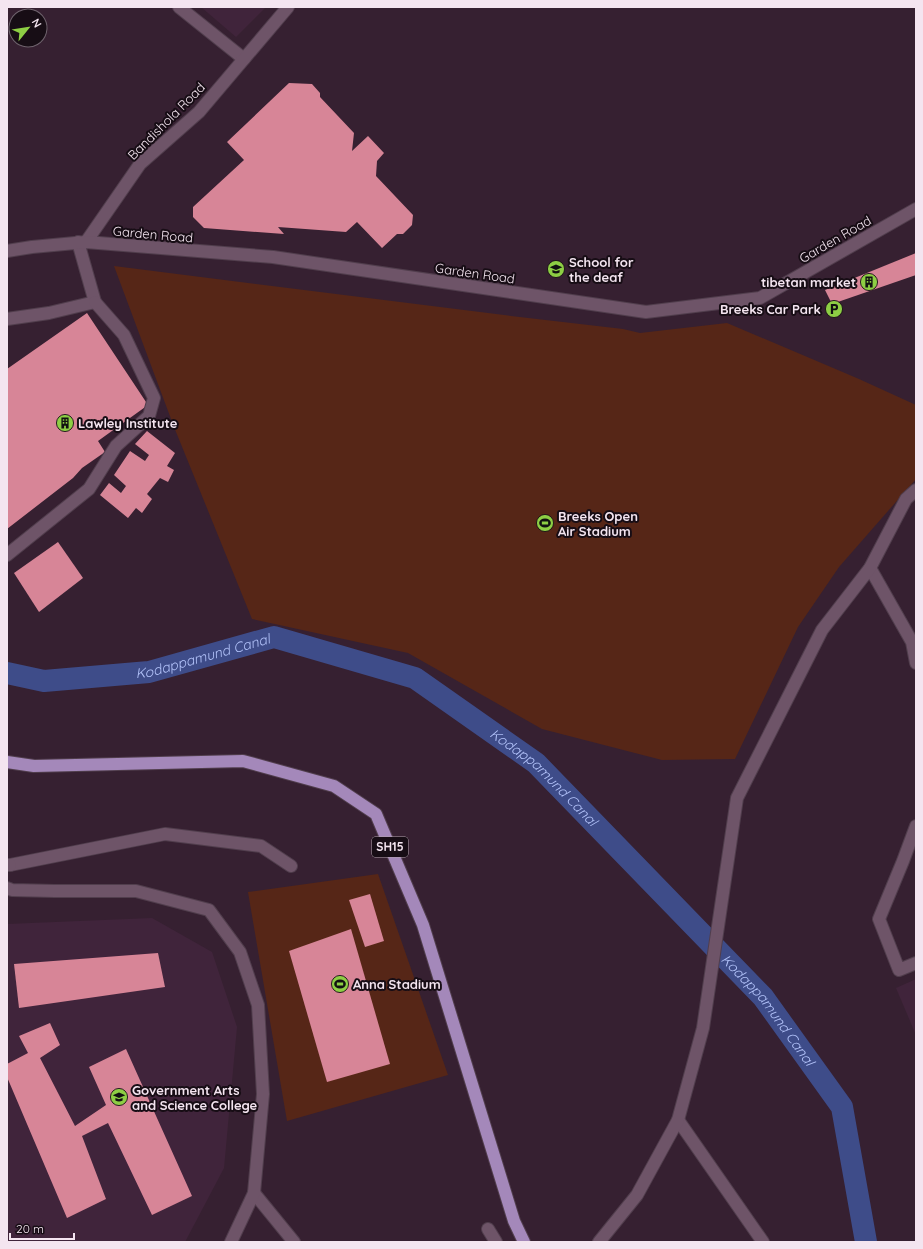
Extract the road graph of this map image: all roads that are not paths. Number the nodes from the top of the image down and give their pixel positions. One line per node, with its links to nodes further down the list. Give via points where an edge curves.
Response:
1 (179, 7): 3 (street)
2 (288, 7): 3 (street, Bandishola Road)
3 (244, 59): 5 (street, Bandishola Road, via 199,112 140,164)
4 (916, 209): 5 (street, Garden Road, via 760,298 646,312 273,257)
5 (82, 242): 6 (street, Garden Road); 7 (street)
6 (7, 251)
7 (95, 302): 8 (street, via 49,313); 10 (street, via 124,336 154,398 149,416 116,446 89,489)
8 (7, 318)
9 (916, 490): 11 (street, via 906,499)
10 (7, 555)
11 (870, 568): 12 (street, via 912,642); 19 (street, via 822,630 737,798 703,1028)
12 (916, 663)
13 (7, 762): 25 (main road, SH15, via 34,766 243,761 334,786 376,814 423,925 514,1220)
14 (916, 826): 18 (street, via 879,919 899,970)
15 (8, 865): 16 (street, via 165,834 261,846)
16 (291, 866)
17 (7, 888): 20 (street, via 136,891 209,910 240,952 258,1005 263,1094)
18 (916, 963)
19 (678, 1120): 26 (street, via 637,1195); 27 (street)
20 (254, 1193): 22 (street); 23 (street)
21 (488, 1229): 24 (street)
22 (231, 1242)
23 (294, 1242)
24 (496, 1242)
25 (524, 1242)
26 (598, 1242)
27 (763, 1242)

